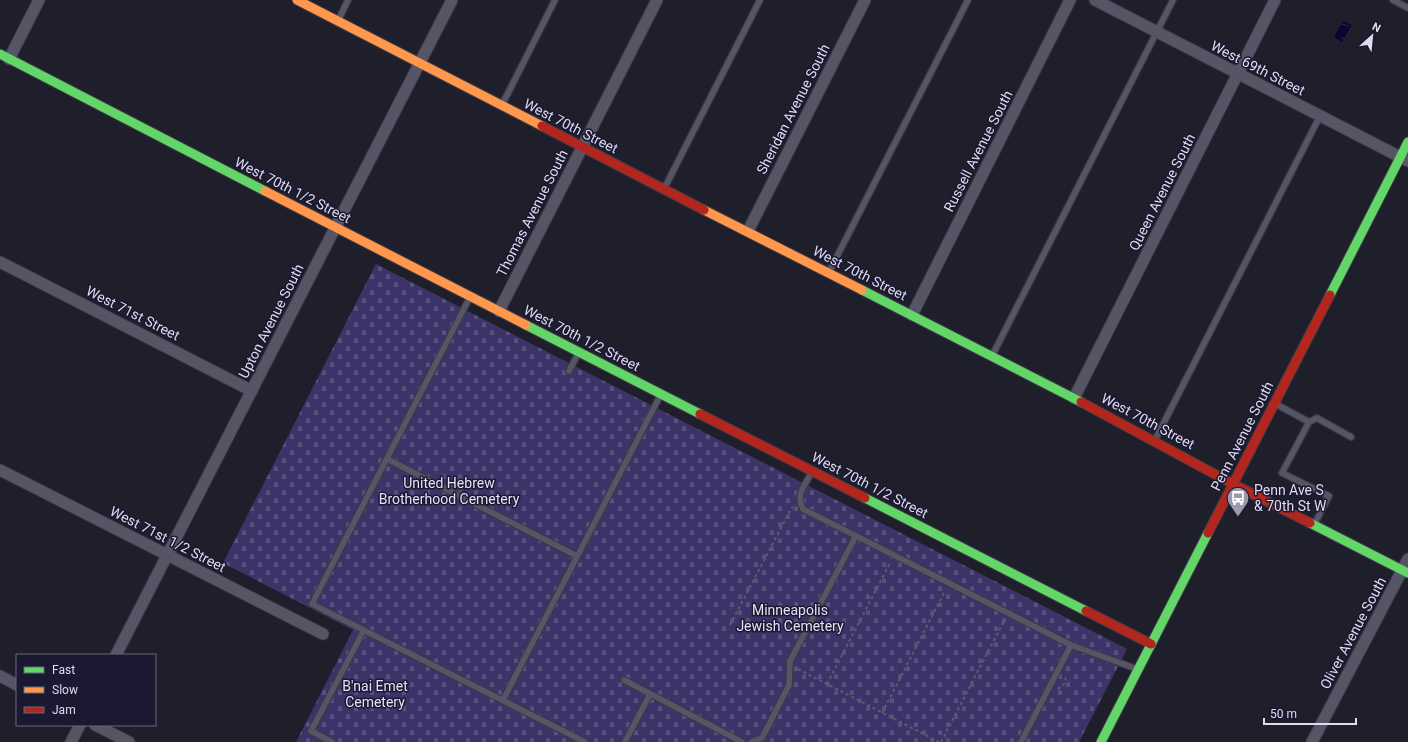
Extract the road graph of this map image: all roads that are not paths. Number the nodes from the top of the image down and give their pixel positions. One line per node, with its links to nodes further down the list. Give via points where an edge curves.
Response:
1 (39, 0): 18 (street)
2 (297, 0): 16 (street, West 70th Street)
3 (348, 0): 16 (lane)
4 (452, 0): 19 (street, Upton Avenue South)
5 (555, 0): 21 (lane)
6 (657, 0): 24 (street, Thomas Avenue South)
7 (760, 0): 26 (lane)
8 (864, 0): 28 (street, Sheridan Avenue South)
9 (968, 0): 30 (lane)
10 (1070, 0): 33 (street, Russell Avenue South)
11 (1095, 0): 17 (street, West 69th Street)
12 (1174, 0): 17 (lane)
13 (1275, 0): 20 (street, Queen Avenue South)
14 (1393, 0): 15 (lane)
15 (1408, 8)
16 (338, 21): 19 (street, West 70th Street)
17 (1157, 32): 20 (street, West 69th Street); 35 (lane)
18 (5, 56): 27 (street, West 70th 1/2 Street)
19 (420, 64): 21 (street, West 70th Street); 27 (street, Upton Avenue South)
20 (1238, 74): 22 (street, West 69th Street); 39 (street, Queen Avenue South)
21 (502, 106): 24 (street, West 70th Street)
22 (1320, 116): 25 (street, West 69th Street); 43 (lane)
23 (1408, 142): 25 (street, Penn Avenue South)
24 (582, 147): 26 (street, West 70th Street); 32 (street, Thomas Avenue South)
25 (1404, 159): 40 (street, Penn Avenue South)
26 (664, 189): 28 (street, West 70th Street)
27 (336, 228): 31 (street, West 70th 1/2 Street); 37 (street, Upton Avenue South)
28 (748, 232): 30 (street, West 70th Street)
29 (0, 262): 37 (street, West 71st Street)
30 (828, 272): 33 (street, West 70th Street)
31 (470, 297): 32 (street, West 70th 1/2 Street); 44 (lane)
32 (500, 312): 34 (street, West 70th 1/2 Street)
33 (912, 315): 35 (street, West 70th Street)
34 (579, 352): 36 (lane); 38 (street, West 70th 1/2 Street)
35 (992, 356): 39 (street, West 70th Street)
36 (569, 371)
37 (252, 391): 50 (street, Upton Avenue South)
38 (661, 394): 46 (street, West 70th 1/2 Street); 51 (lane)
39 (1074, 398): 43 (street, West 70th Street)
40 (1274, 403): 41 (lane); 47 (street, Penn Avenue South)
41 (1309, 422): 42 (lane, via 1317,418); 48 (lane, via 1282,473 1329,496)
42 (1352, 437)
43 (1155, 441): 47 (street, West 70th Street)
44 (387, 459): 51 (lane); 54 (lane, via 312,604)
45 (0, 470): 50 (street, West 71st 1/2 Street)
46 (812, 471): 49 (lane, via 800,496 803,509); 56 (street, West 70th 1/2 Street)
47 (1233, 484): 48 (street, West 70th Street); 56 (street, Penn Avenue South)
48 (1314, 525): 53 (street, West 70th Street)
49 (856, 536): 57 (lane); 74 (lane, via 790,661 788,685 762,738)
50 (167, 555): 55 (street, West 71st 1/2 Street); 58 (street, Upton Avenue South)
51 (577, 556): 64 (lane)
52 (1408, 559): 53 (street, Oliver Avenue South)
53 (1405, 572): 77 (street, Oliver Avenue South)
54 (364, 630): 64 (lane); 70 (lane, via 312,732)
55 (323, 634)
56 (1151, 644): 59 (street, Penn Avenue South)
57 (1071, 645): 59 (lane); 75 (lane)
58 (117, 654)
59 (1139, 669): 76 (street, Penn Avenue South)
60 (0, 676): 62 (street)
61 (624, 680): 63 (lane)
62 (16, 684)
63 (650, 694): 72 (lane); 73 (lane)
64 (502, 700): 67 (lane)
65 (79, 726): 68 (street)
66 (97, 726): 69 (street)
67 (576, 740): 71 (lane)
68 (71, 742)
69 (129, 742)
70 (332, 742)
71 (585, 742)
72 (624, 742)
73 (742, 742)
74 (752, 742)
75 (1021, 742)
76 (1101, 742)
77 (1312, 742)

